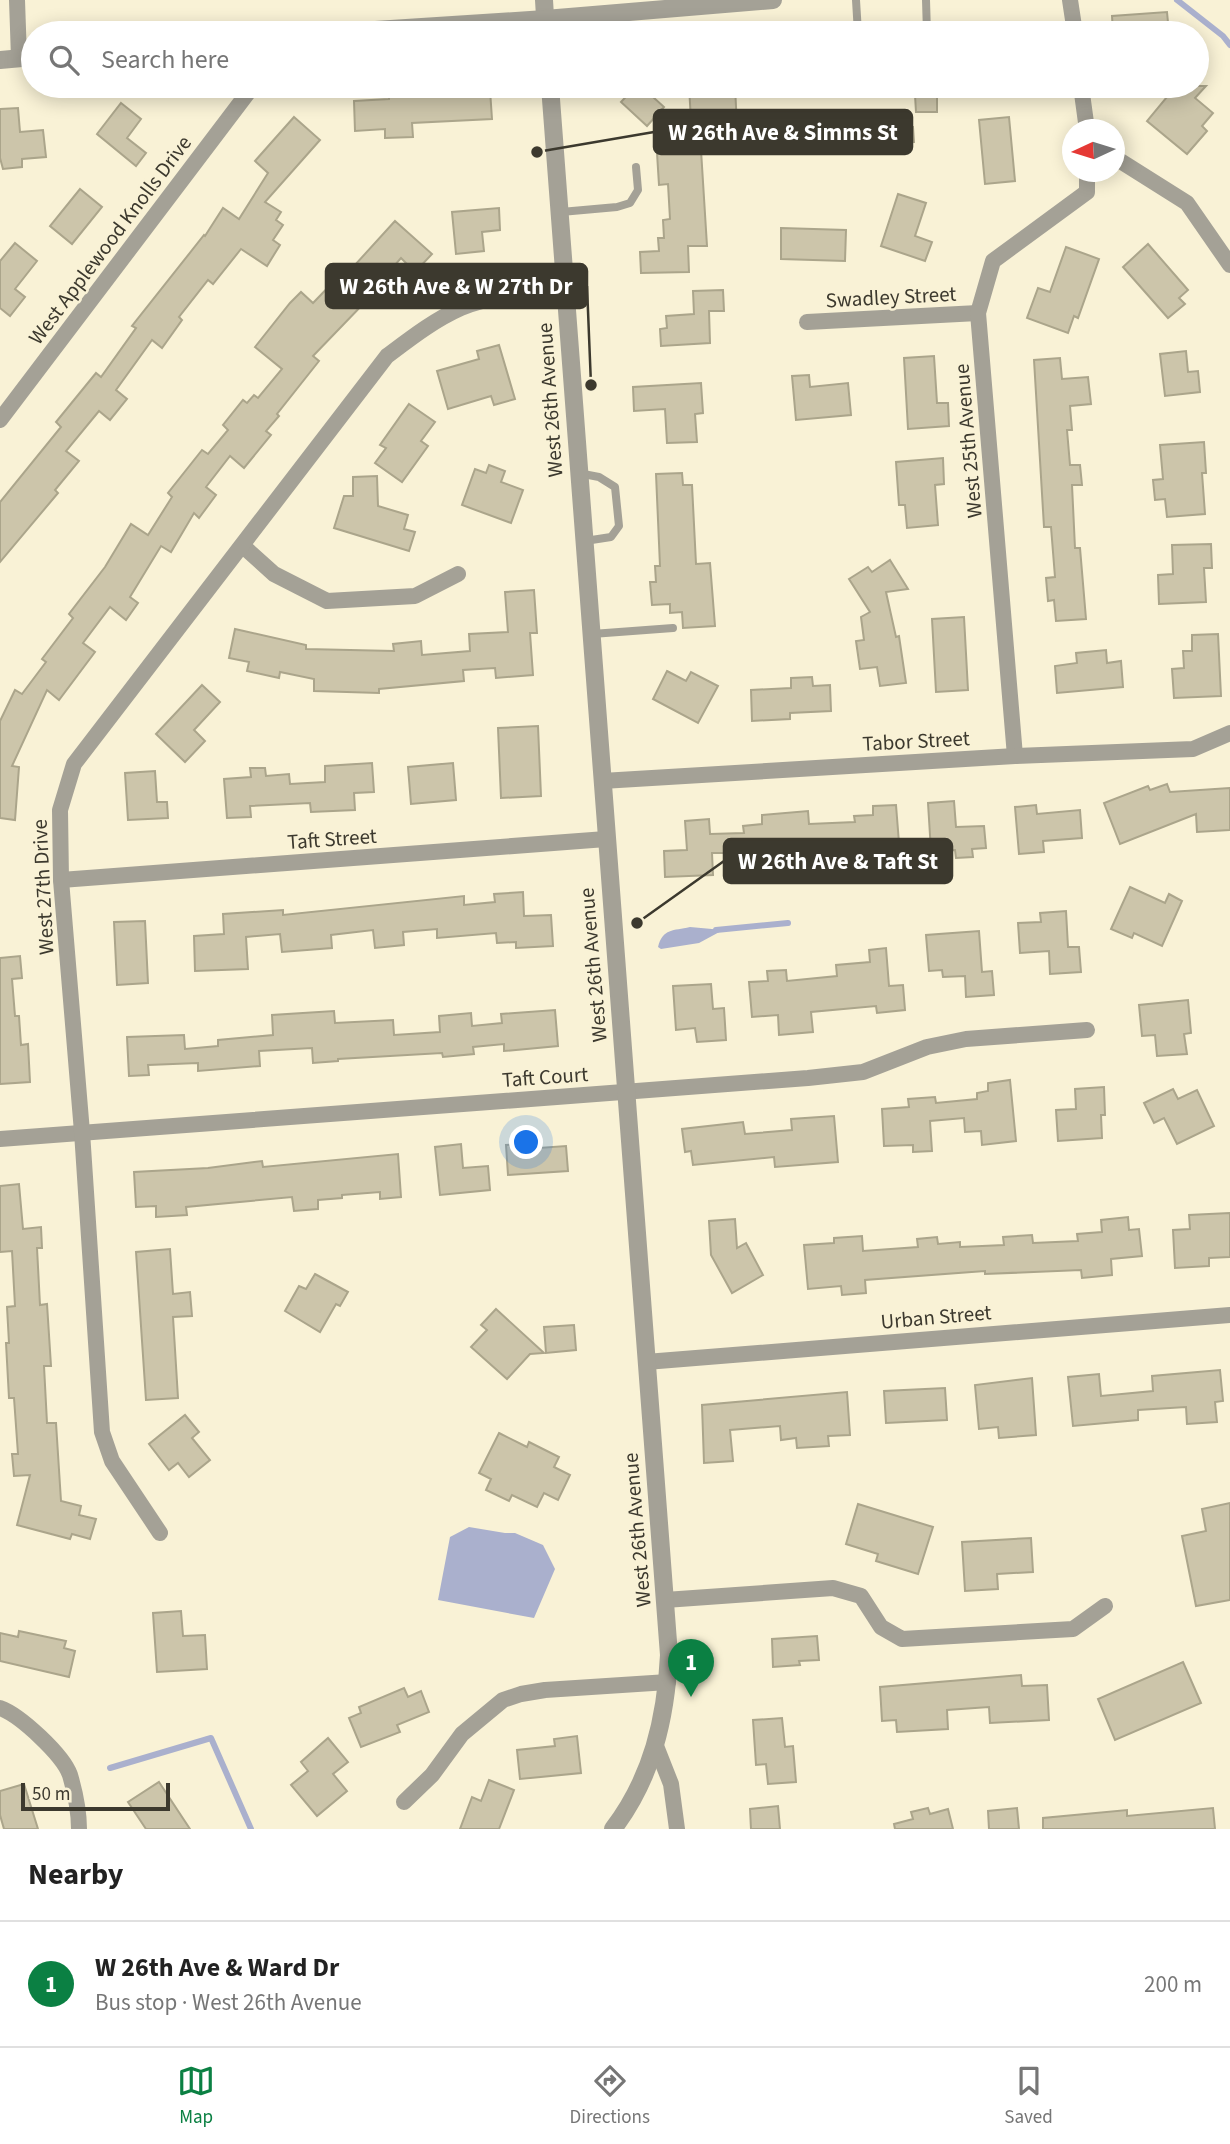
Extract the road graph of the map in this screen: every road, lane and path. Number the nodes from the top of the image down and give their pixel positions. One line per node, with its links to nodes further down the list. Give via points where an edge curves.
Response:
1 (17, 0): 12 (street)
2 (544, 0): 7 (street)
3 (773, 0): 8 (street)
4 (856, 0): 9 (lane)
5 (926, 0): 10 (lane)
6 (1070, 0): 11 (street)
7 (546, 21)
8 (590, 21)
9 (857, 21)
10 (927, 21)
11 (1073, 21)
12 (21, 26)
13 (21, 58): 14 (street)
14 (0, 60)
15 (244, 98): 27 (street, West Applewood Knolls Drive)
16 (551, 98): 22 (street, West 26th Avenue)
17 (1083, 98): 18 (street)
18 (1086, 119)
19 (1125, 164): 23 (street, via 1187,204)
20 (636, 167): 22 (lane, via 638,190 630,203)
21 (1087, 182): 25 (street, West 25th Avenue, via 1087,192 993,261)
22 (559, 212): 24 (street, West 26th Avenue)
23 (1230, 265)
24 (565, 292): 28 (street, West 26th Avenue); 30 (street, West 27th Drive, via 510,296 463,307 387,356)
25 (978, 313): 26 (street, Swadley Street); 35 (street, West 25th Avenue)
26 (807, 322)
27 (0, 420)
28 (578, 473): 29 (street, West 26th Avenue); 29 (lane, via 599,477 615,487 619,526 611,537)
29 (584, 541): 33 (street, West 26th Avenue)
30 (243, 546): 31 (street, via 274,574 327,601 415,596); 38 (street, West 27th Drive, via 74,764 60,810)
31 (458, 574)
32 (673, 628): 33 (lane)
33 (591, 634): 36 (street, West 26th Avenue)
34 (1230, 733): 35 (street, Tabor Street, via 1193,749)
35 (1016, 756): 36 (street, Tabor Street)
36 (602, 781): 37 (street, West 26th Avenue)
37 (606, 839): 38 (street, Taft Street); 40 (street, West 26th Avenue)
38 (61, 880): 41 (street, West 27th Drive)
39 (1087, 1030): 40 (street, Taft Court, via 966,1039 927,1047 863,1072)
40 (626, 1091): 41 (street, Taft Court); 44 (street, West 26th Avenue)
41 (82, 1132): 42 (street, Taft Court); 45 (street, West 27th Drive, via 102,1432 112,1461)
42 (0, 1139)
43 (1230, 1315): 44 (street, Urban Street)
44 (646, 1362): 46 (street, West 26th Avenue)
45 (160, 1533)
46 (665, 1600): 47 (street, via 833,1588 861,1595 881,1627 902,1639 1073,1629); 48 (street, West 26th Avenue)
47 (1105, 1606)
48 (668, 1682): 50 (street, West 26th Avenue); 51 (street, via 545,1690 503,1700 462,1734 432,1775)
49 (0, 1708): 52 (street, via 39,1734 69,1773)
50 (656, 1746): 53 (street, West 26th Avenue, via 635,1795); 54 (street, via 671,1784)
51 (404, 1802)
52 (79, 1829)
53 (613, 1829)
54 (677, 1829)

